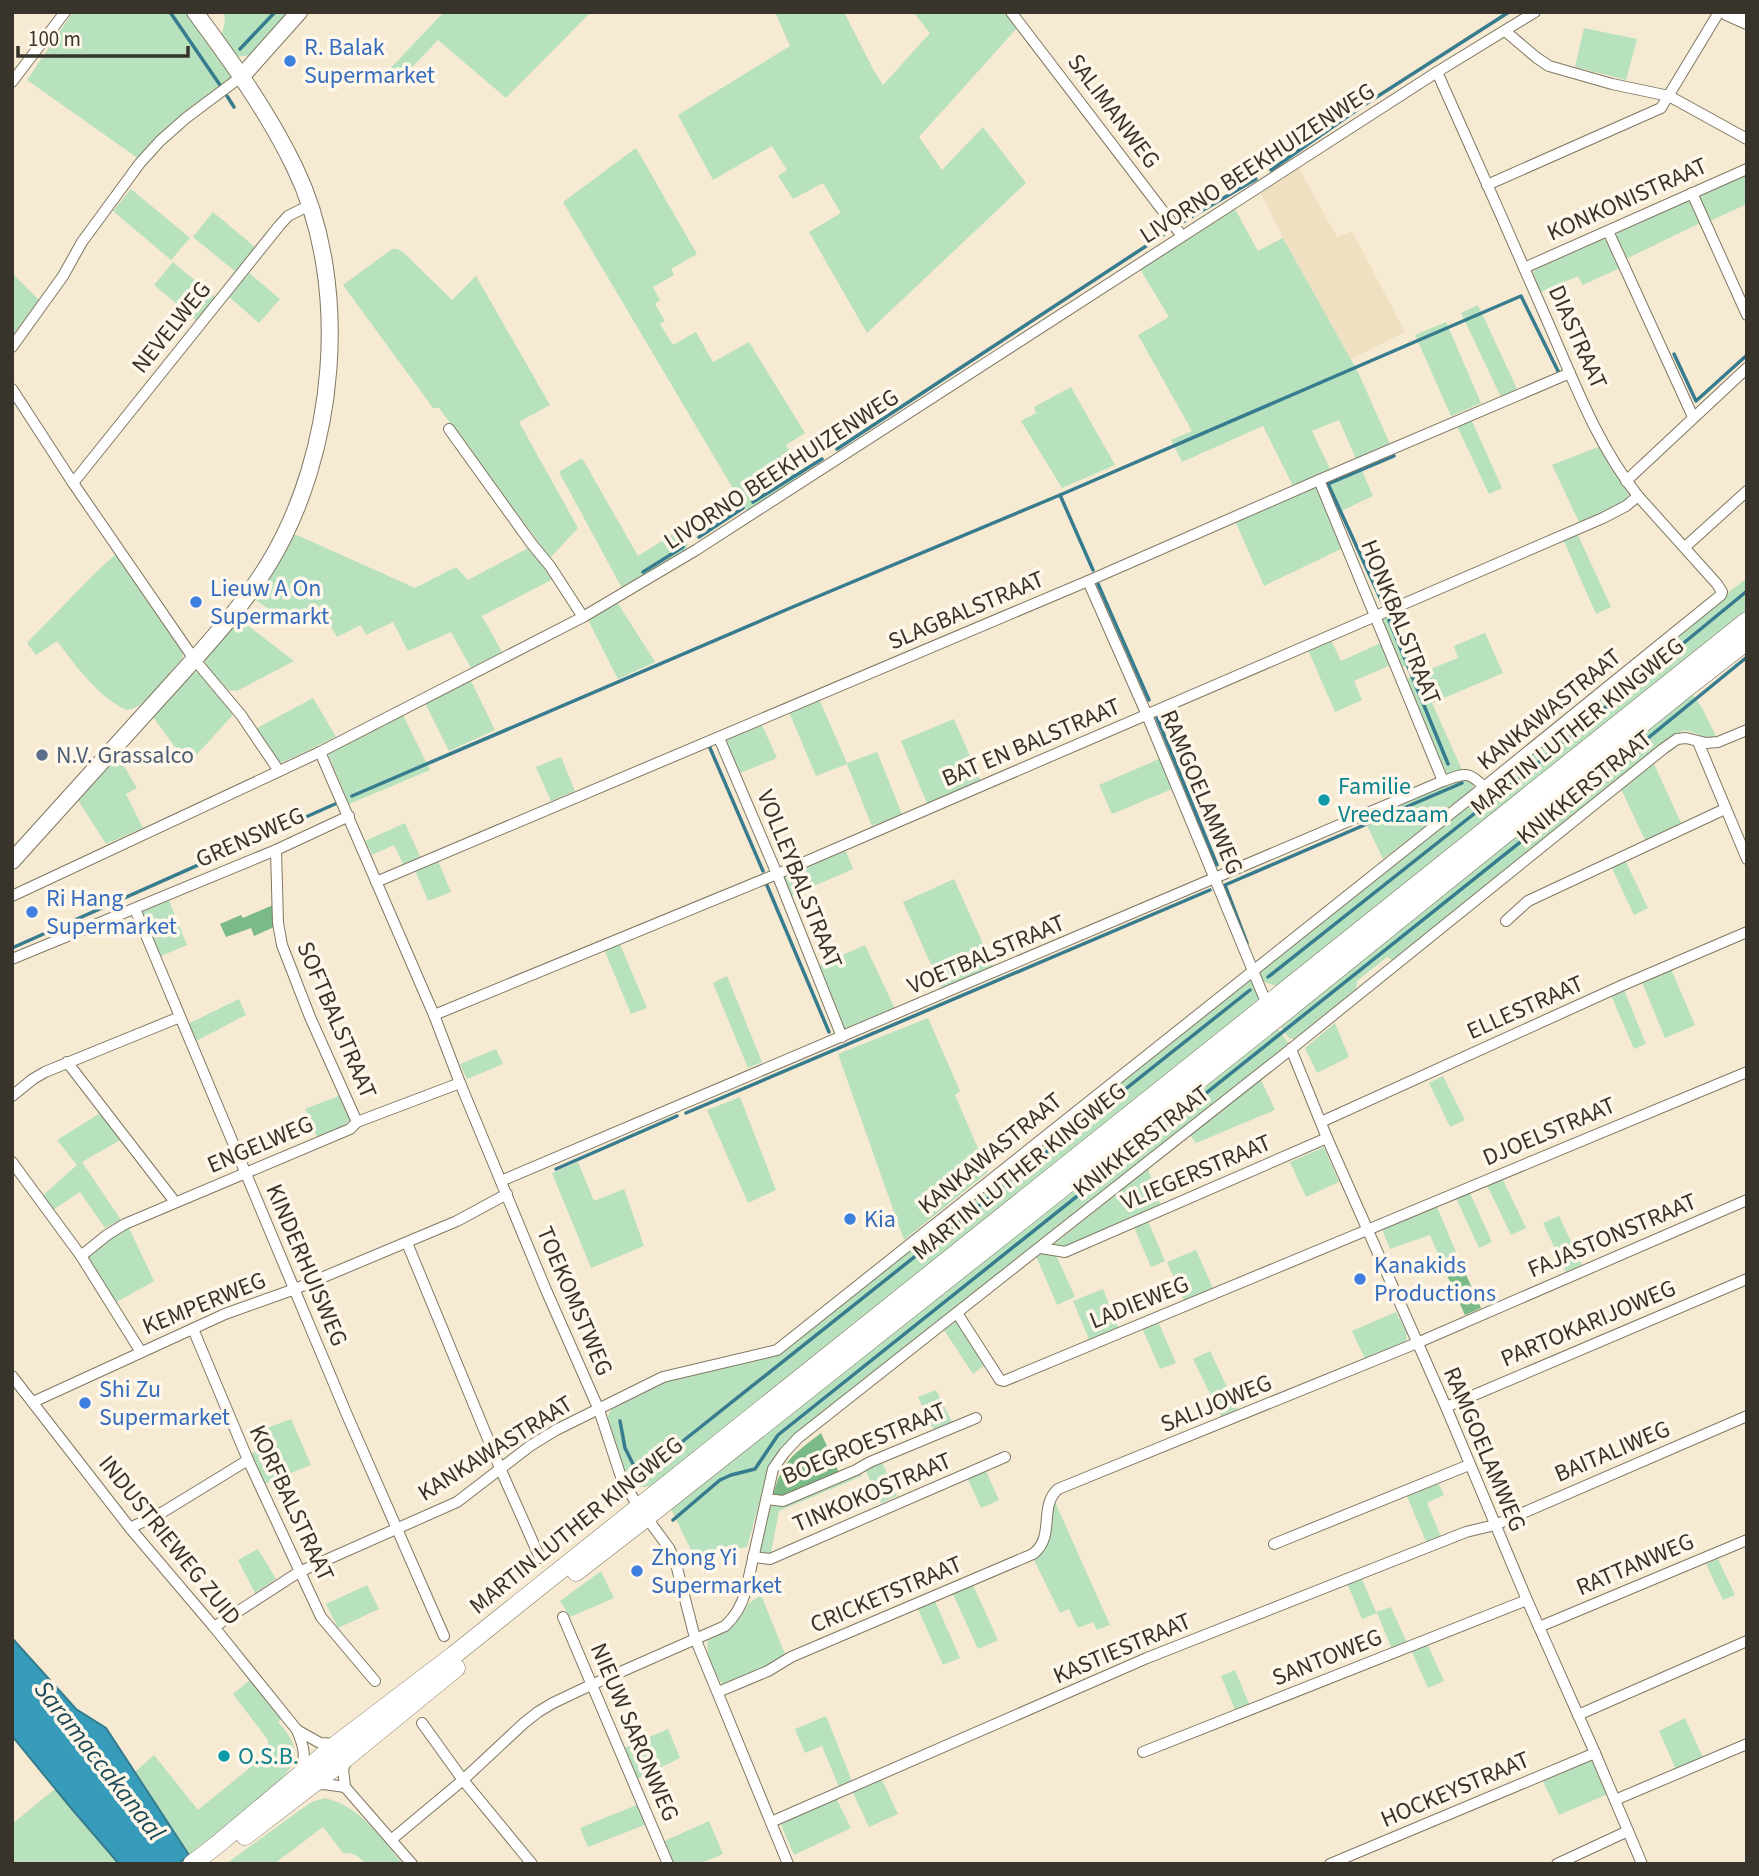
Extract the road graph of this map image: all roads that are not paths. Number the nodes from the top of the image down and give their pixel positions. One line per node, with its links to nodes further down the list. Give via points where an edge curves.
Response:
1 (65, 12): 12 (street)
2 (195, 12): 11 (street)
3 (299, 12): 11 (street)
4 (1012, 12): 20 (street, SALIMANWEG)
5 (1535, 12): 9 (street, LIVORNO BEEKHUIZENWEG)
6 (1719, 12): 13 (street)
7 (1727, 12): 8 (street)
8 (1747, 21)
9 (1505, 31): 10 (street, LIVORNO BEEKHUIZENWEG); 13 (street, via 1549,66)
10 (1437, 72): 16 (street, DIASTRAAT); 20 (street, LIVORNO BEEKHUIZENWEG)
11 (242, 76): 18 (street, via 277,132); 23 (street, via 186,118 140,163)
12 (12, 82)
13 (1669, 96): 14 (street); 16 (street, via 1659,109)
14 (1747, 139)
15 (1747, 169): 17 (street, KONKONISTRAAT)
16 (1487, 185): 21 (street, DIASTRAAT)
17 (1692, 193): 19 (street, KONKONISTRAAT); 22 (street)
18 (310, 205): 31 (street, NEVELWEG, via 279,226); 41 (street, via 320,244 330,330 324,407 303,494 268,566)
19 (1608, 231): 21 (street, KONKONISTRAAT); 27 (street)
20 (1182, 236): 38 (street, LIVORNO BEEKHUIZENWEG, via 696,550)
21 (1524, 268): 25 (street, DIASTRAAT)
22 (1747, 315)
23 (12, 347)
24 (1747, 368): 27 (street)
25 (1570, 373): 29 (street, SLAGBALSTRAAT); 30 (street, DIASTRAAT)
26 (12, 389): 31 (street)
27 (1693, 417): 30 (street)
28 (449, 429): 38 (street)
29 (1319, 480): 35 (street, SLAGBALSTRAAT); 37 (street, HONKBALSTRAAT)
30 (1626, 481): 33 (street, DIASTRAAT)
31 (73, 483): 41 (street)
32 (1747, 491): 34 (street)
33 (1638, 496): 34 (street, DIASTRAAT); 37 (street, BAT EN BALSTRAAT, via 1603,518)
34 (1685, 547): 36 (street, DIASTRAAT)
35 (1088, 581): 42 (street, RAMGOELAMWEG); 44 (street, SLAGBALSTRAAT)
36 (1723, 592): 49 (street, KANKAWASTRAAT)
37 (1375, 616): 42 (street, BAT EN BALSTRAAT); 48 (street, HONKBALSTRAAT)
38 (583, 617): 46 (street, LIVORNO BEEKHUIZENWEG)
39 (1747, 621): 66 (main road, MARTIN LUTHER KINGWEG)
40 (1747, 641): 66 (main road, MARTIN LUTHER KINGWEG)
41 (194, 659): 47 (street, via 241,715); 56 (street)
42 (1147, 715): 57 (street, BAT EN BALSTRAAT); 58 (street, RAMGOELAMWEG)
43 (1747, 730): 45 (street, KNIKKERSTRAAT, via 1717,742)
44 (719, 738): 57 (street, VOLLEYBALSTRAAT); 59 (street, SLAGBALSTRAAT)
45 (1698, 742): 50 (street); 70 (street, KNIKKERSTRAAT, via 1677,739)
46 (320, 752): 47 (street, LIVORNO BEEKHUIZENWEG); 51 (street, TOEKOMSTWEG)
47 (279, 771): 60 (street, LIVORNO BEEKHUIZENWEG)
48 (1443, 780): 49 (street, VOETBALSTRAAT, via 1467,775); 58 (street, VOETBALSTRAAT)
49 (1484, 787): 65 (street, KANKAWASTRAAT)
50 (1725, 809): 53 (street); 62 (street, via 1528,901)
51 (349, 816): 54 (street, GRENSWEG); 59 (street, TOEKOMSTWEG)
52 (1747, 827): 53 (street)
53 (1735, 833): 55 (street)
54 (276, 850): 61 (street, GRENSWEG); 75 (street, SOFTBALSTRAAT, via 282,945)
55 (1747, 859)
56 (12, 861)
57 (777, 874): 67 (street, BAT EN BALSTRAAT); 69 (street, VOLLEYBALSTRAAT)
58 (1216, 879): 65 (street, RAMGOELAMWEG); 69 (street, VOETBALSTRAAT)
59 (376, 882): 67 (street, TOEKOMSTWEG)
60 (12, 896)
61 (135, 909): 64 (street, GRENSWEG); 68 (street, KINDERHUISWEG)
62 (1506, 921)
63 (1747, 932): 76 (street, ELLESTRAAT)
64 (12, 959)
65 (1253, 970): 66 (street, RAMGOELAMWEG); 97 (street, KANKAWASTRAAT, via 777,1350 663,1377)
66 (1272, 1011): 105 (main road, MARTIN LUTHER KINGWEG)
67 (434, 1015): 73 (street, TOEKOMSTWEG)
68 (180, 1017): 71 (street); 79 (street, KINDERHUISWEG)
69 (842, 1037): 80 (street, VOETBALSTRAAT)
70 (1291, 1049): 76 (street, RAMGOELAMWEG); 86 (street, KNIKKERSTRAAT)
71 (67, 1062): 74 (street); 83 (street)
72 (1747, 1072): 84 (street, DJOELSTRAAT)
73 (460, 1083): 75 (street, ENGELWEG); 80 (street, TOEKOMSTWEG)
74 (12, 1096)
75 (357, 1122): 79 (street, ENGELWEG)
76 (1321, 1122): 77 (street, RAMGOELAMWEG)
77 (1327, 1138): 84 (street, RAMGOELAMWEG); 86 (street, VLIEGERSTRAAT, via 1065,1252)
78 (12, 1162): 87 (street)
79 (245, 1173): 83 (street, ENGELWEG); 89 (street, KINDERHUISWEG)
80 (501, 1181): 81 (street, TOEKOMSTWEG)
81 (507, 1194): 85 (street, KEMPERWEG); 97 (street, TOEKOMSTWEG)
82 (1747, 1200): 92 (street, FAJASTONSTRAAT)
83 (174, 1202): 87 (street, ENGELWEG, via 107,1234)
84 (1368, 1230): 90 (street, LADIEWEG, via 1004,1381); 92 (street, RAMGOELAMWEG)
85 (407, 1243): 89 (street, KEMPERWEG); 103 (street)
86 (1041, 1248): 90 (street, KNIKKERSTRAAT)
87 (81, 1256): 93 (street)
88 (1747, 1279): 96 (street, PARTOKARIJOWEG)
89 (295, 1289): 91 (street, KEMPERWEG); 109 (street, KINDERHUISWEG)
90 (957, 1313): 104 (street, KNIKKERSTRAAT, via 799,1438 773,1469)
91 (193, 1329): 93 (street, KEMPERWEG); 101 (street, KORFBALSTRAAT)
92 (1417, 1343): 96 (street, RAMGOELAMWEG); 106 (street, SALIJOWEG, via 1058,1489)
93 (141, 1352): 95 (street, KEMPERWEG)
94 (12, 1376): 95 (street, INDUSTRIEWEG ZUID)
95 (33, 1402): 108 (street, INDUSTRIEWEG ZUID)
96 (1446, 1407): 102 (street, RAMGOELAMWEG)
97 (599, 1410): 103 (street, KANKAWASTRAAT, via 556,1430); 105 (street, TOEKOMSTWEG, via 622,1480)
98 (1747, 1416): 107 (street, BAITALIWEG)
99 (976, 1418): 104 (street, BOEGROESTRAAT, via 783,1501)
100 (1005, 1457): 112 (street, TINKOKOSTRAAT, via 770,1559)
101 (247, 1460): 108 (street); 114 (street, KORFBALSTRAAT)
102 (1469, 1465): 107 (street, RAMGOELAMWEG); 111 (street)
103 (500, 1468): 109 (street, KANKAWASTRAAT, via 457,1502); 113 (street)
104 (767, 1499): 112 (street, KNIKKERSTRAAT)
105 (643, 1512): 120 (street, TOEKOMSTWEG, via 676,1564); 129 (main road, MARTIN LUTHER KINGWEG, via 543,1597)
106 (1047, 1516): 124 (street, CRICKETSTRAAT, via 1040,1549 1025,1558)
107 (1495, 1525): 115 (street, RAMGOELAMWEG); 136 (street, KASTIESTRAAT, via 1466,1532 1147,1658)
108 (130, 1528): 117 (street, INDUSTRIEWEG ZUID)
109 (396, 1529): 114 (street, KANKAWASTRAAT); 119 (street, KINDERHUISWEG)
110 (1747, 1540): 118 (street, RATTANWEG)
111 (1274, 1544)
112 (753, 1557): 120 (street, KNIKKERSTRAAT, via 743,1602 732,1620)
113 (540, 1558)
114 (299, 1572): 117 (street, KANKAWASTRAAT); 122 (street, KORFBALSTRAAT, via 321,1616)
115 (1527, 1600): 118 (street, RAMGOELAMWEG); 130 (street, SANTOWEG)
116 (563, 1617): 123 (street, NIEUW SARONWEG)
117 (214, 1627): 127 (street, INDUSTRIEWEG ZUID)
118 (1539, 1627): 125 (street, RAMGOELAMWEG)
119 (444, 1636)
120 (695, 1638): 123 (street, KNIKKERSTRAAT); 124 (street, TOEKOMSTWEG)
121 (1747, 1641): 125 (street)
122 (375, 1681)
123 (591, 1685): 132 (street, KNIKKERSTRAAT, via 538,1712); 144 (street, NIEUW SARONWEG)
124 (718, 1692): 136 (street, TOEKOMSTWEG)
125 (1578, 1715): 131 (street, RAMGOELAMWEG)
126 (422, 1723): 132 (street)
127 (298, 1730): 129 (street, INDUSTRIEWEG ZUID); 133 (street, via 305,1751)
128 (1747, 1744): 135 (street)
129 (343, 1750): 133 (main road, MARTIN LUTHER KINGWEG); 134 (street)
130 (1143, 1752)
131 (1595, 1752): 135 (street, RAMGOELAMWEG); 146 (street, HOCKEYSTRAAT)
132 (463, 1780): 138 (street, KNIKKERSTRAAT); 143 (street)
133 (304, 1781): 134 (street); 139 (main road, MARTIN LUTHER KINGWEG)
134 (345, 1787): 138 (street)
135 (1615, 1800): 137 (street, RAMGOELAMWEG)
136 (771, 1822): 145 (street, TOEKOMSTWEG)
137 (1628, 1831): 147 (street); 148 (street, RAMGOELAMWEG)
138 (391, 1840): 142 (street)
139 (221, 1847): 140 (main road); 141 (main road)
140 (192, 1864)
141 (209, 1864)
142 (412, 1864)
143 (532, 1864)
144 (668, 1864)
145 (788, 1864)
146 (1331, 1864)
147 (1557, 1864)
148 (1642, 1864)

